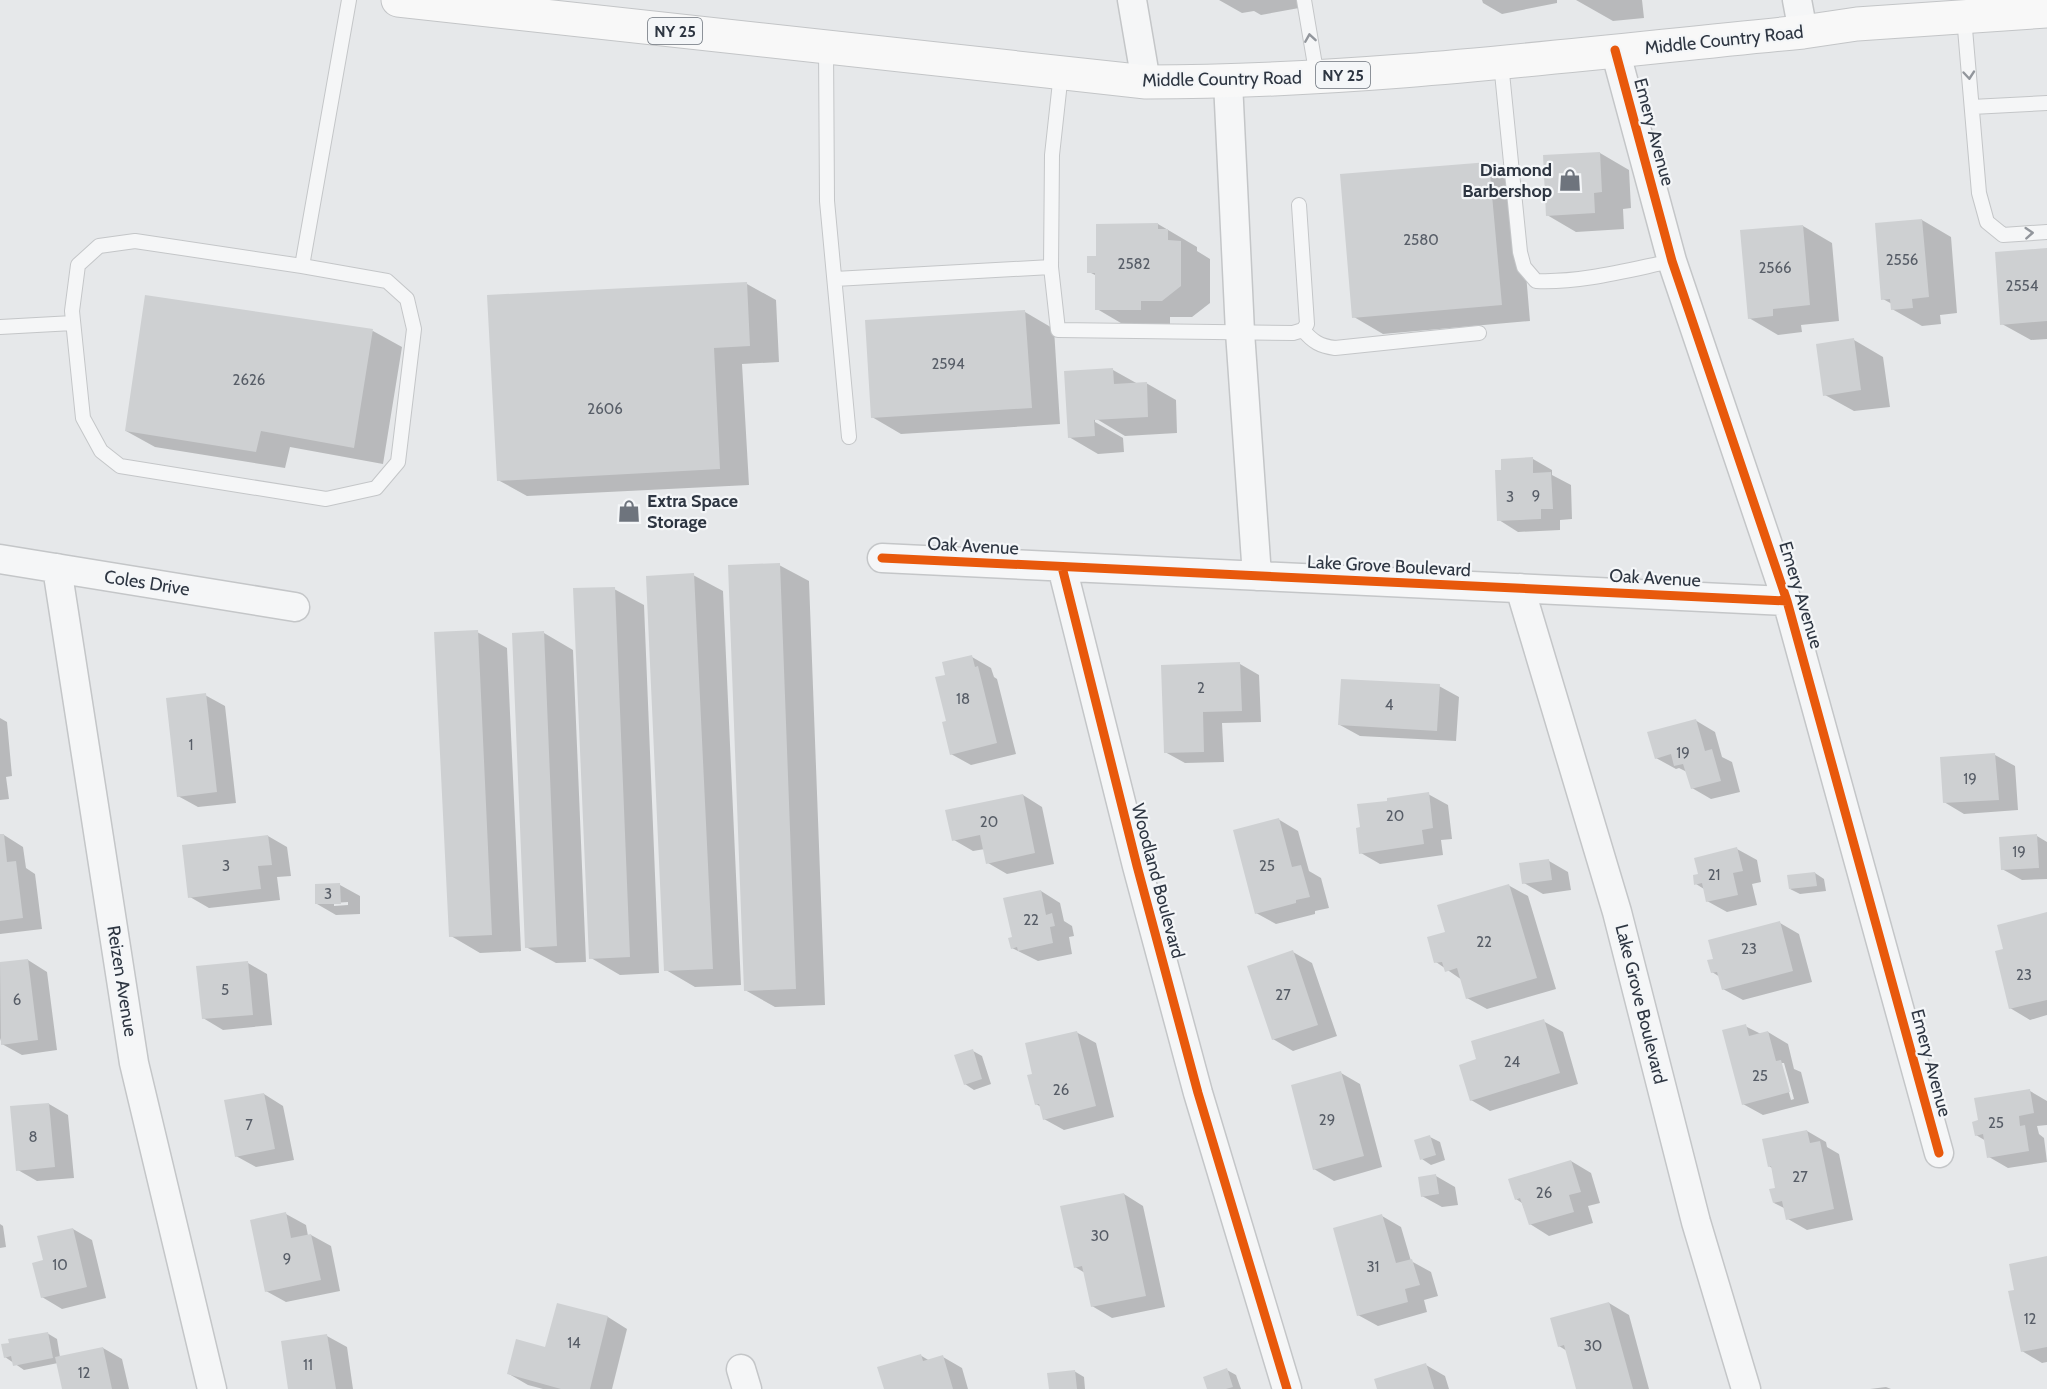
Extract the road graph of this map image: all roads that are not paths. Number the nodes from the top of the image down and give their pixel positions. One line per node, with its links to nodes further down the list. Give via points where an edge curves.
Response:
1 (349, 0): 21 (lane)
2 (398, 0): 9 (main road, Middle Country Road / NY 25)
3 (1132, 0): 14 (street)
4 (1304, 0): 13 (lane, one-way to 4)
5 (1797, 0): 8 (street)
6 (2047, 11): 7 (main road, Middle Country Road / NY 25)
7 (1964, 17): 8 (main road, Middle Country Road / NY 25); 17 (lane, one-way to 17)
8 (1803, 32): 10 (main road, Middle Country Road / NY 25)
9 (826, 47): 12 (main road, Middle Country Road / NY 25); 23 (lane, via 827,201)
10 (1615, 50): 11 (main road, Middle Country Road / NY 25); 20 (street, Emery Avenue)
11 (1501, 63): 13 (main road, Middle Country Road / NY 25); 20 (lane, via 1520,252 1524,267 1536,281 1622,272)
12 (1061, 73): 14 (main road, Middle Country Road / NY 25); 22 (lane, via 1052,154)
13 (1317, 76): 15 (main road, Middle Country Road / NY 25)
14 (1146, 82): 15 (main road, Middle Country Road / NY 25)
15 (1228, 82): 27 (street)
16 (2047, 103): 17 (lane)
17 (1972, 108): 19 (lane, one-way to 19, via 1979,193 1988,222 2003,235)
18 (1299, 205): 26 (lane, via 1307,324)
19 (2047, 232)
20 (1672, 261): 36 (street, Emery Avenue)
21 (302, 266): 24 (lane, via 135,241 99,246 78,265); 24 (lane, via 387,281 407,299 414,329 398,462 376,488 326,499 120,466 101,451 83,418)
22 (1051, 267): 23 (lane); 27 (lane, via 1058,330)
23 (835, 279): 29 (lane)
24 (73, 323): 25 (lane)
25 (0, 327)
26 (1304, 330): 27 (lane); 28 (lane, via 1314,342 1335,348)
27 (1240, 332): 34 (street)
28 (1479, 333)
29 (849, 437)
30 (882, 558): 32 (street, Oak Avenue)
31 (0, 559): 33 (street, Coles Drive)
32 (1062, 567): 34 (street); 40 (street, Woodland Boulevard, via 1198,1093)
33 (57, 568): 37 (street, Coles Drive); 39 (street, Reizen Avenue, via 134,1063)
34 (1257, 576): 35 (street, Lake Grove Boulevard)
35 (1520, 588): 36 (street, Oak Avenue); 41 (street, Lake Grove Boulevard, via 1617,912 1696,1221)
36 (1787, 602): 38 (street, Emery Avenue)
37 (295, 607)
38 (1939, 1153)
39 (212, 1389)
40 (1287, 1389)
41 (1746, 1389)

